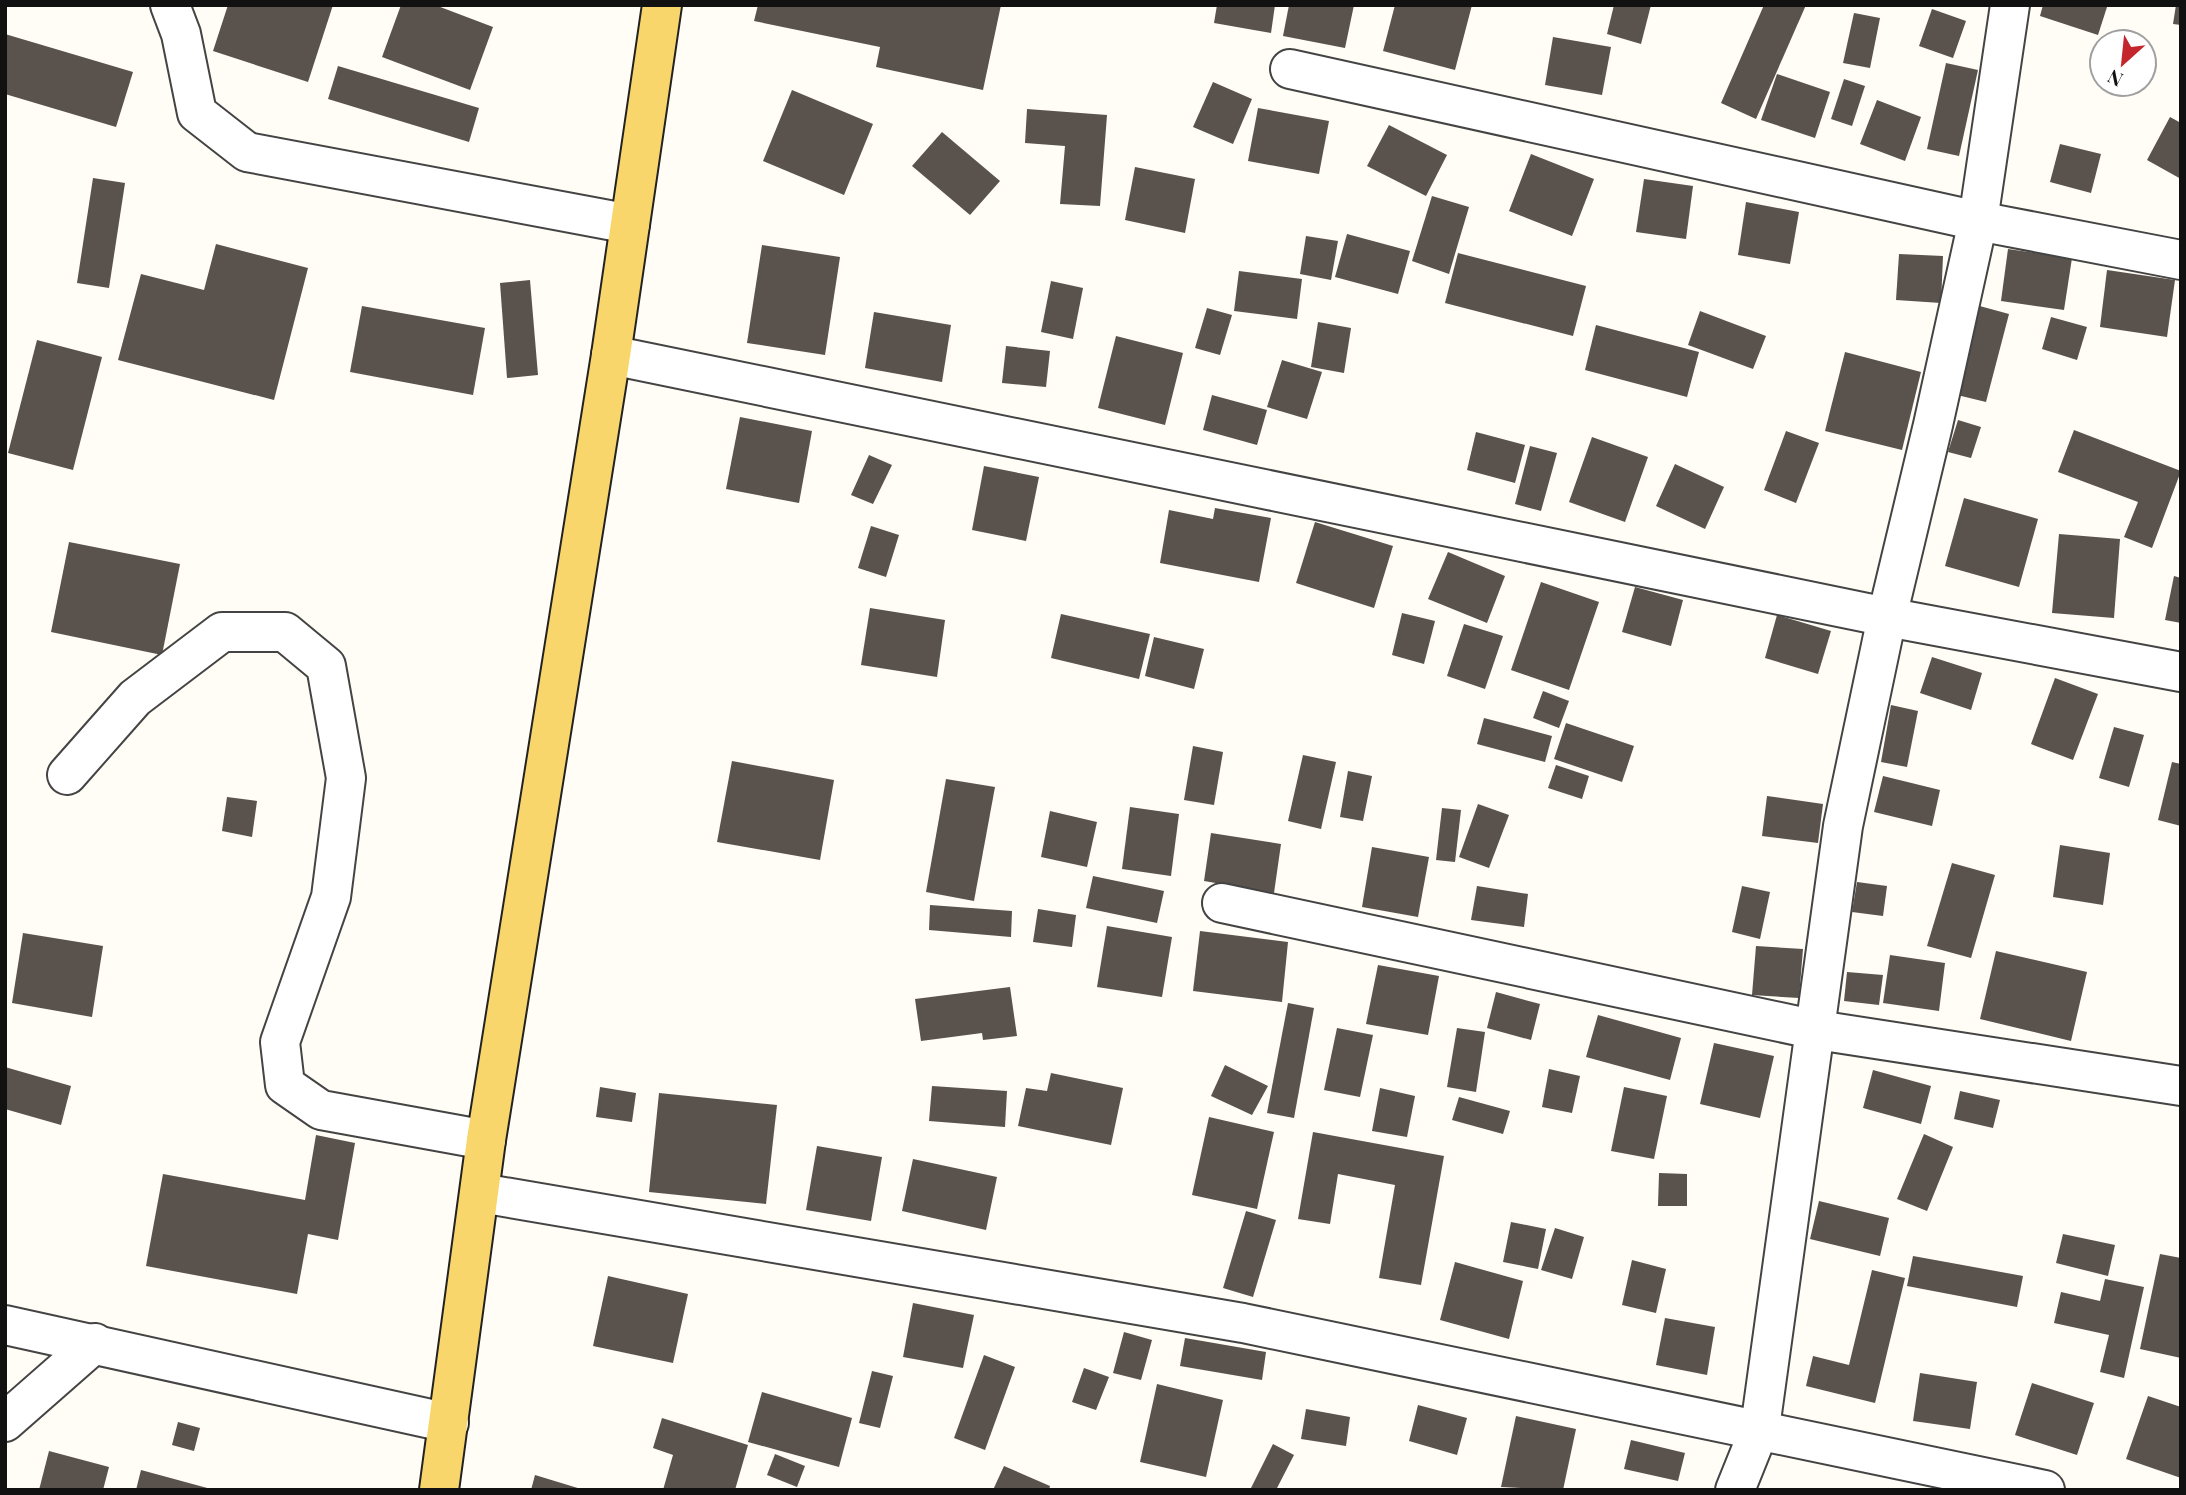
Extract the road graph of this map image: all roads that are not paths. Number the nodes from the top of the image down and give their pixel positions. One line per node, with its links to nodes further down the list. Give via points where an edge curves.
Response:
1 (170, 5): 6 (street, via 181,34 197,113 247,152)
2 (662, 5): 6 (main road)
3 (2010, 5): 5 (street)
4 (1290, 69): 5 (street)
5 (1978, 221): 7 (street); 9 (street)
6 (631, 224): 8 (main road)
7 (2181, 260)
8 (611, 355): 9 (street); 15 (main road)
9 (1887, 617): 10 (street); 13 (street, via 1843,827)
10 (2181, 672)
11 (67, 775): 15 (street, via 135,698 222,632 285,632 326,666 346,778 331,897 280,1042 285,1085 321,1110)
12 (1222, 903): 13 (street)
13 (1817, 1030): 14 (street); 21 (street)
14 (2181, 1086)
15 (486, 1140): 16 (main road)
16 (481, 1193): 20 (main road); 21 (street, via 1243,1323)
17 (5, 1325): 18 (street)
18 (95, 1343): 19 (street); 20 (street)
19 (5, 1422)
20 (449, 1423): 22 (main road)
21 (1760, 1428): 23 (street); 24 (street)
22 (439, 1490)
23 (1735, 1490)
24 (2045, 1490)

